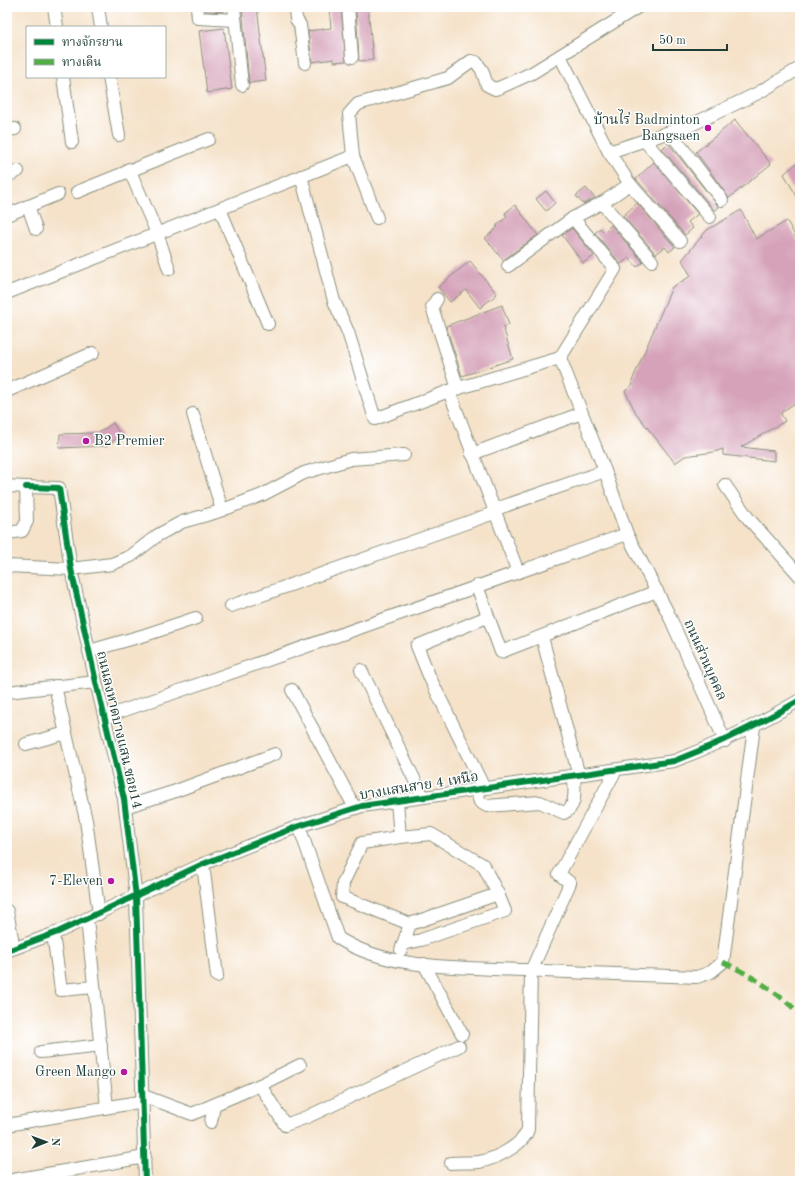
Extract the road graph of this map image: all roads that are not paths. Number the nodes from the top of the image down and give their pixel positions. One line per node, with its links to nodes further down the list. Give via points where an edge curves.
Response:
1 (54, 7): 9 (street)
2 (98, 7): 10 (street)
3 (197, 7): 8 (street, via 198,18)
4 (234, 7): 8 (street)
5 (295, 7): 13 (street)
6 (348, 7): 12 (street)
7 (638, 7): 11 (street)
8 (235, 20): 17 (street)
9 (57, 26)
10 (101, 26)
11 (560, 56): 23 (street); 24 (street, via 532,73 495,89 487,85 482,70 473,61 448,78 358,104 349,114)
12 (352, 57)
13 (305, 63)
14 (800, 68): 18 (street, via 758,93 691,125)
15 (63, 78): 22 (street)
16 (109, 78): 19 (street)
17 (242, 85)
18 (670, 132): 21 (street); 30 (street)
19 (119, 135)
20 (209, 139): 25 (street)
21 (645, 141): 23 (street); 35 (street)
22 (72, 142)
23 (609, 152): 27 (street)
24 (353, 156): 26 (street); 36 (street)
25 (129, 170): 28 (street); 39 (street)
26 (301, 176): 33 (street); 49 (street, via 334,301 348,332 375,419)
27 (630, 184): 31 (street); 40 (street)
28 (77, 192)
29 (58, 194): 32 (street)
30 (722, 200)
31 (602, 203): 37 (street); 41 (street)
32 (28, 206): 34 (street); 38 (street)
33 (220, 209): 39 (street); 46 (street)
34 (7, 215)
35 (710, 217)
36 (377, 218)
37 (573, 218): 42 (street); 48 (street, via 616,269)
38 (36, 229)
39 (157, 233): 43 (street); 44 (street)
40 (680, 241)
41 (652, 261)
42 (508, 266)
43 (170, 269)
44 (7, 292)
45 (437, 299): 49 (street, via 432,307)
46 (268, 324)
47 (93, 353): 50 (street)
48 (560, 358): 49 (street); 52 (street, ถนนส่วนบุคคล)
49 (453, 390): 53 (street)
50 (7, 391)
51 (193, 414): 59 (street)
52 (582, 414): 53 (street); 55 (street, ถนนส่วนบุคคล)
53 (472, 454): 60 (street)
54 (404, 455): 59 (street, via 350,459 304,473 262,495)
55 (605, 471): 60 (street); 62 (street, ถนนส่วนบุคคล)
56 (725, 485): 66 (street, via 748,518)
57 (7, 486): 58 (street)
58 (26, 487): 61 (street, via 27,521 22,531); 64 (street, ถนนลงหาดบางแสน ซอย14, via 59,488)
59 (222, 510): 64 (street, via 182,522 158,535 130,556 112,564)
60 (494, 512): 65 (street); 69 (street)
61 (7, 533)
62 (628, 534): 65 (street); 68 (street, ถนนส่วนบุคคล)
63 (7, 566): 64 (street)
64 (72, 569): 73 (street, ถนนลงหาดบางแสน ซอย14)
65 (518, 572): 67 (street)
66 (800, 576)
67 (477, 586): 70 (street); 80 (street)
68 (657, 591): 72 (street); 83 (street, ถนนส่วนบุคคล)
69 (231, 606)
70 (487, 617): 72 (street, via 501,652); 88 (street, via 417,646)
71 (196, 618): 73 (street)
72 (542, 637): 87 (street)
73 (89, 651): 75 (street, ถนนลงหาดบางแสน ซอย14)
74 (361, 670): 89 (street)
75 (96, 682): 76 (street); 80 (street, ถนนลงหาดบางแสน ซอย14)
76 (55, 686): 78 (street); 82 (street)
77 (292, 690): 92 (street)
78 (7, 692)
79 (800, 700): 81 (street, บางแสนสาย 4 เหนือ)
80 (105, 717): 91 (street, ถนนลงหาดบางแสน ซอย14)
81 (754, 727): 83 (street, บางแสนสาย 4 เหนือ); 107 (street, via 722,962 711,972 698,977)
82 (66, 733): 84 (street); 99 (street, via 86,820)
83 (724, 741): 86 (street, บางแสนสาย 4 เหนือ, via 674,761)
84 (26, 744)
85 (275, 754): 91 (street)
86 (616, 770): 87 (street, บางแสนสาย 4 เหนือ); 107 (street, via 559,874 570,883)
87 (576, 776): 88 (street, บางแสนสาย 4 เหนือ); 88 (street, via 574,800 564,812 540,802 487,806 480,802)
88 (480, 788): 89 (street, บางแสนสาย 4 เหนือ)
89 (423, 797): 90 (street, บางแสนสาย 4 เหนือ)
90 (396, 801): 92 (street, บางแสนสาย 4 เหนือ); 94 (street)
91 (125, 807): 97 (street, ถนนลงหาดบางแสน ซอย14)
92 (355, 808): 93 (street, บางแสนสาย 4 เหนือ)
93 (299, 826): 95 (street, บางแสนสาย 4 เหนือ); 105 (street, via 338,938 360,950)
94 (400, 837): 96 (street, via 431,834 483,865); 101 (street, via 362,843 343,883 342,897)
95 (203, 864): 97 (street, บางแสนสาย 4 เหนือ); 108 (street)
96 (498, 894): 101 (street); 103 (street, via 505,911)
97 (136, 897): 99 (street, บางแสนสาย 4 เหนือ); 114 (street, ถนนลงหาดบางแสน ซอย14)
98 (7, 911): 104 (street)
99 (99, 914): 100 (street, บางแสนสาย 4 เหนือ)
100 (87, 919): 102 (street, บางแสนสาย 4 เหนือ); 109 (street)
101 (410, 924): 103 (street)
102 (53, 934): 104 (street, บางแสนสาย 4 เหนือ); 109 (street, via 62,990)
103 (403, 944): 105 (street)
104 (10, 950)
105 (397, 960): 106 (street)
106 (424, 964): 107 (street); 113 (street, via 461,1040 308,1117 285,1125)
107 (531, 971): 120 (street, via 526,1137 515,1146 479,1162)
108 (217, 976)
109 (94, 987): 110 (street)
110 (100, 1042): 111 (street); 116 (street)
111 (42, 1052)
112 (300, 1065): 113 (street)
113 (260, 1085): 115 (street)
114 (144, 1098): 115 (street, via 192,1114); 116 (street); 119 (street, ถนนลงหาดบางแสน ซอย14)
115 (214, 1105): 117 (street)
116 (108, 1107): 118 (street)
117 (212, 1122)
118 (7, 1125)
119 (145, 1157): 121 (street); 122 (street, ถนนลงหาดบางแสน ซอย14)
120 (451, 1163)
121 (7, 1181)
122 (145, 1181)

